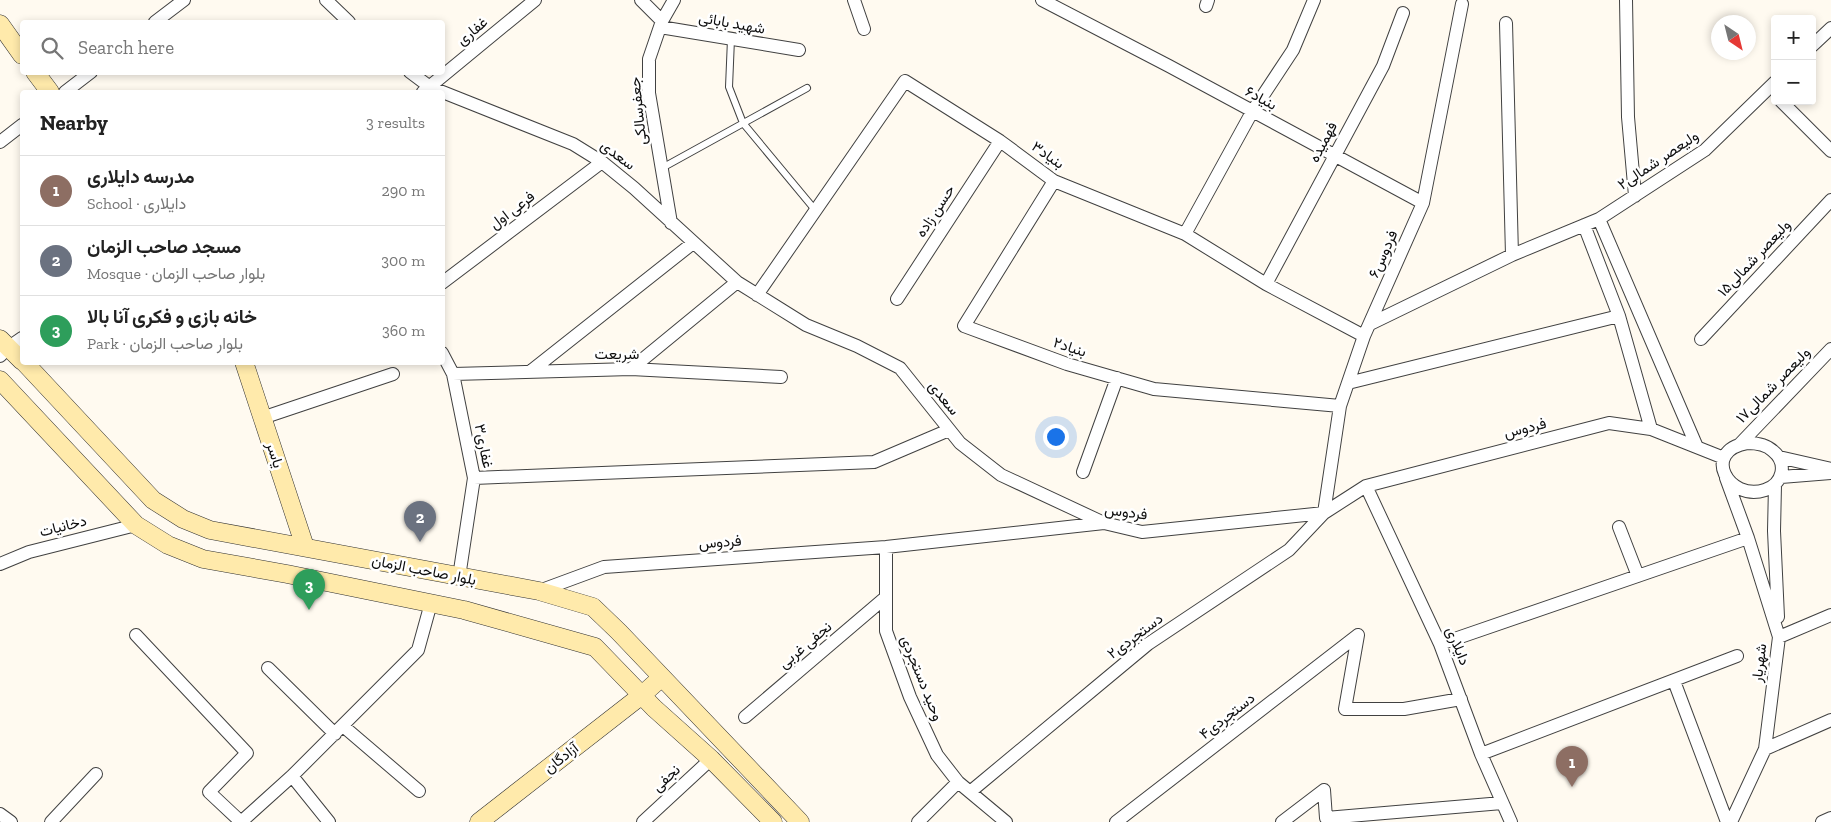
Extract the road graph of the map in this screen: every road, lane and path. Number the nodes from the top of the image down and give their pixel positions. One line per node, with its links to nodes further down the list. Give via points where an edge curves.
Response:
1 (184, 0): 12 (street)
2 (326, 0): 13 (street)
3 (641, 0): 16 (street)
4 (674, 0): 16 (street, جعفرسالکی)
5 (854, 0): 18 (street)
6 (1042, 0): 35 (street, بنیاد۶)
7 (1314, 0): 35 (street, via 1293,50)
8 (1626, 0): 45 (street, via 1628,117)
9 (533, 1): 23 (street, غفاری)
10 (1462, 4): 47 (street, فردوس۶)
11 (1403, 13): 41 (street, فهمیده, via 1383,66)
12 (158, 20)
13 (347, 20)
14 (1506, 23): 54 (street)
15 (0, 24): 22 (main road)
16 (661, 24): 19 (street, شهید بابائی); 43 (street, جعفرسالکی, via 649,59 649,92)
17 (1831, 28): 20 (street)
18 (864, 29)
19 (731, 39): 21 (street, شهید بابائی); 36 (lane, via 729,87)
20 (1816, 42)
21 (799, 50)
22 (20, 52)
23 (445, 74)
24 (37, 75): 29 (main road)
25 (87, 75): 30 (street)
26 (413, 75): 31 (street)
27 (444, 75): 31 (street, غفاری)
28 (807, 88): 36 (lane)
29 (48, 90)
30 (68, 90)
31 (426, 90)
32 (1771, 90): 45 (street, ولیعصر شمالی۲, via 1705,150)
33 (445, 97): 42 (street, سعدی, via 573,144)
34 (1785, 105): 40 (street)
35 (1252, 112): 41 (street, بنیاد۶); 52 (street)
36 (743, 124): 43 (lane); 48 (lane)
37 (20, 127): 39 (street)
38 (1000, 141): 44 (street, بنیاد۳); 48 (street, بنیاد۳, via 905,81); 59 (street, حسن زاده)
39 (0, 142)
40 (1831, 151)
41 (1334, 155): 47 (street, بنیاد۶); 57 (street, فهمیده)
42 (602, 162): 50 (street, سعدی); 55 (street, فرعی اول)
43 (661, 169): 50 (street, جعفرسالکی)
44 (1054, 181): 52 (street, بنیاد۳); 75 (street, بنیاد۲, via 964,326 1067,364)
45 (1635, 196): 49 (street, ولیعصر شمالی۲)
46 (1831, 200): 63 (street, ولیعصر شمالی۱۵)
47 (1424, 204): 61 (street, فردوس۶)
48 (816, 211): 58 (street)
49 (1599, 219): 51 (street, ولیعصر شمالی۲); 83 (street)
50 (671, 222): 53 (street, سعدی)
51 (1584, 225): 54 (street, ولیعصر شمالی۲); 60 (street)
52 (1185, 234): 57 (street, بنیاد۳)
53 (693, 243): 56 (street, سعدی); 71 (street)
54 (1512, 255): 61 (street, ولیعصر شمالی۲)
55 (445, 281)
56 (737, 282): 58 (street, سعدی); 70 (street)
57 (1266, 284): 62 (street, بنیاد۳)
58 (758, 295): 81 (street, سعدی, via 806,325 900,368)
59 (897, 299)
60 (1619, 316): 77 (street); 80 (street)
61 (1370, 324): 62 (street, فردوس۶)
62 (1364, 336): 77 (street, فردوس۶)
63 (1701, 338)
64 (8, 345): 66 (main road, بلوار صاحب الزمان)
65 (1831, 349): 82 (street, ولیعصر شمالی۱۷)
66 (20, 359)
67 (445, 359): 73 (street, غفاری۳)
68 (26, 365): 98 (main road, بلوار صاحب الزمان, via 154,500 183,519 210,530)
69 (245, 365): 79 (main road, یاسر)
70 (631, 369): 71 (street, شریعت); 74 (street, شریعت)
71 (531, 371): 73 (street, شریعت)
72 (394, 374): 79 (street)
73 (453, 374): 89 (street, غفاری۳)
74 (781, 377)
75 (1116, 378): 78 (street, بنیاد۲, via 1154,389); 87 (street)
76 (0, 380): 95 (main road, بلوار صاحب الزمان)
77 (1348, 383): 78 (street, فردوس۶)
78 (1340, 406): 93 (street, فردوس۶)
79 (262, 418): 98 (main road, یاسر)
80 (1651, 429): 83 (street, فردوس); 92 (street, فردوس, via 1609,423)
81 (949, 430): 89 (street, via 874,462); 94 (street, سعدی, via 960,443 1002,476)
82 (1738, 444): 84 (street, via 1764,445); 85 (street)
83 (1697, 447): 85 (street, فردوس)
84 (1779, 457): 86 (street); 91 (street, via 1783,466)
85 (1724, 458): 90 (street, via 1722,468)
86 (1831, 469)
87 (1083, 472)
88 (1831, 474): 91 (street)
89 (474, 478): 102 (street, غفاری۳)
90 (1726, 478): 91 (street, via 1732,485 1749,491 1766,490); 97 (street, شهریار)
91 (1778, 481): 108 (street, via 1774,531)
92 (1366, 486): 93 (street, فردوس); 109 (street, دایلاری)
93 (1324, 513): 94 (street, فردوس, via 1142,532); 126 (street, دستجردی۲, via 1289,550 1148,644)
94 (1104, 523): 99 (street, فردوس)
95 (136, 525): 100 (street, دخانیات, via 29,552); 105 (main road, بلوار صاحب الزمان, via 203,559)
96 (1619, 526): 101 (street)
97 (1748, 538): 101 (street); 108 (street, شهریار)
98 (305, 547): 102 (main road, بلوار صاحب الزمان)
99 (886, 547): 103 (street, فردوس, via 604,567); 104 (street, وحید دستجردی)
100 (0, 564)
101 (1638, 576): 109 (street)
102 (459, 577): 103 (main road, بلوار صاحب الزمان)
103 (538, 590): 112 (main road, بلوار صاحب الزمان, via 593,608)
104 (886, 597): 116 (street, نجفی غربی); 124 (street, وحید دستجردی, via 886,631 910,697 937,755)
105 (430, 603): 114 (main road, بلوار صاحب الزمان, via 595,647); 118 (street, via 418,650)
106 (1831, 615): 108 (street)
107 (136, 636): 132 (street, via 247,753 209,792)
108 (1779, 636): 119 (street, شهریار)
109 (1440, 644): 115 (street, دایلاری)
110 (1737, 656): 113 (street)
111 (268, 668): 118 (street)
112 (662, 677): 114 (main road, آزادگان); 137 (main road, بلوار صاحب الزمان)
113 (1674, 681): 120 (street); 143 (street)
114 (642, 695): 121 (main road, بلوار صاحب الزمان); 134 (main road, آزادگان)
115 (1461, 699): 120 (street, دایلاری); 140 (street, دستجردی۴, via 1404,709 1345,709 1358,635)
116 (745, 717)
117 (1831, 720): 119 (street)
118 (339, 730): 123 (street); 125 (street)
119 (1765, 749): 143 (street, شهریار)
120 (1481, 754): 127 (street, دایلاری)
121 (711, 758): 135 (street, نجفی); 136 (main road, بلوار صاحب الزمان)
122 (96, 774): 131 (street)
123 (292, 776): 132 (street); 133 (street)
124 (958, 782): 126 (street, وحید دستجردی); 138 (street)
125 (419, 791)
126 (970, 792): 139 (street)
127 (1502, 803): 141 (street, via 1326,818 1324,790); 142 (street, دایلاری)
128 (0, 814): 130 (street)
129 (1831, 818): 144 (street)
130 (11, 822)
131 (51, 822)
132 (241, 822)
133 (329, 822)
134 (480, 822)
135 (643, 822)
136 (773, 822)
137 (800, 822)
138 (918, 822)
139 (1006, 822)
140 (1116, 822)
141 (1282, 822)
142 (1511, 822)
143 (1729, 822)
144 (1822, 822)

